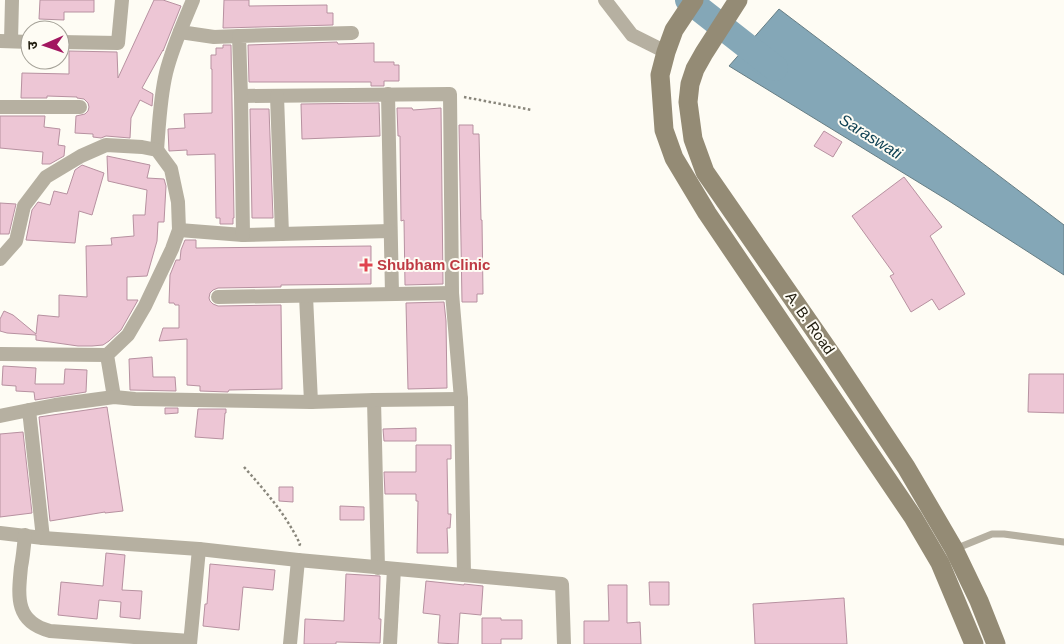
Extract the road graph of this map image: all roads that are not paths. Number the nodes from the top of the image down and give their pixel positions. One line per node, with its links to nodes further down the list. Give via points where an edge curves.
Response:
1 (12, 0): 10 (street)
2 (122, 0): 12 (street, via 118,43)
3 (193, 0): 7 (street)
4 (605, 0): 13 (street, via 632,35)
5 (694, 0): 13 (main road, A. B. Road, via 674,30)
6 (738, 0): 41 (main road, A. B. Road, via 704,52 690,84 688,102 693,139 705,172 901,459)
7 (180, 32): 9 (street, via 214,37); 19 (street, via 165,80)
8 (352, 33): 9 (street)
9 (239, 36): 15 (street)
10 (5, 41): 11 (street)
11 (20, 42)
12 (70, 42)
13 (666, 52): 51 (main road, A. B. Road, via 660,75 664,130 674,158 706,213 913,517 940,562)
14 (388, 94): 16 (street); 21 (street); 26 (street, via 450,94)
15 (241, 96): 16 (street); 23 (street)
16 (277, 96): 22 (street)
17 (0, 107): 18 (street)
18 (80, 107)
19 (157, 150): 20 (street, via 171,169 178,202); 24 (street, via 106,146 81,156 46,177 24,206 16,241)
20 (179, 230): 23 (street); 30 (street, via 145,306 128,335)
21 (390, 231): 22 (street); 25 (street)
22 (282, 234): 23 (street)
23 (243, 235)
24 (0, 260)
25 (392, 294): 26 (street); 27 (street)
26 (452, 294): 32 (street)
27 (306, 296): 28 (street); 34 (street)
28 (218, 298)
29 (0, 354): 30 (street)
30 (107, 355): 31 (street)
31 (114, 397): 34 (street); 35 (street)
32 (461, 399): 33 (street); 46 (street)
33 (374, 400): 34 (street); 44 (street)
34 (311, 402)
35 (29, 410): 36 (street); 39 (street)
36 (0, 416)
37 (0, 533): 38 (street)
38 (25, 536): 39 (street); 47 (street, via 20,606 32,623 50,631)
39 (43, 538): 42 (street)
40 (1064, 542): 41 (lane, via 992,534)
41 (954, 549): 52 (main road, A. B. Road)
42 (199, 550): 43 (street); 47 (street)
43 (298, 560): 44 (street); 48 (street)
44 (378, 568): 45 (street)
45 (394, 569): 46 (street); 49 (street)
46 (464, 576): 50 (street, via 562,584)
47 (190, 643)
48 (290, 644)
49 (390, 644)
50 (564, 644)
51 (974, 644)
52 (996, 644)

